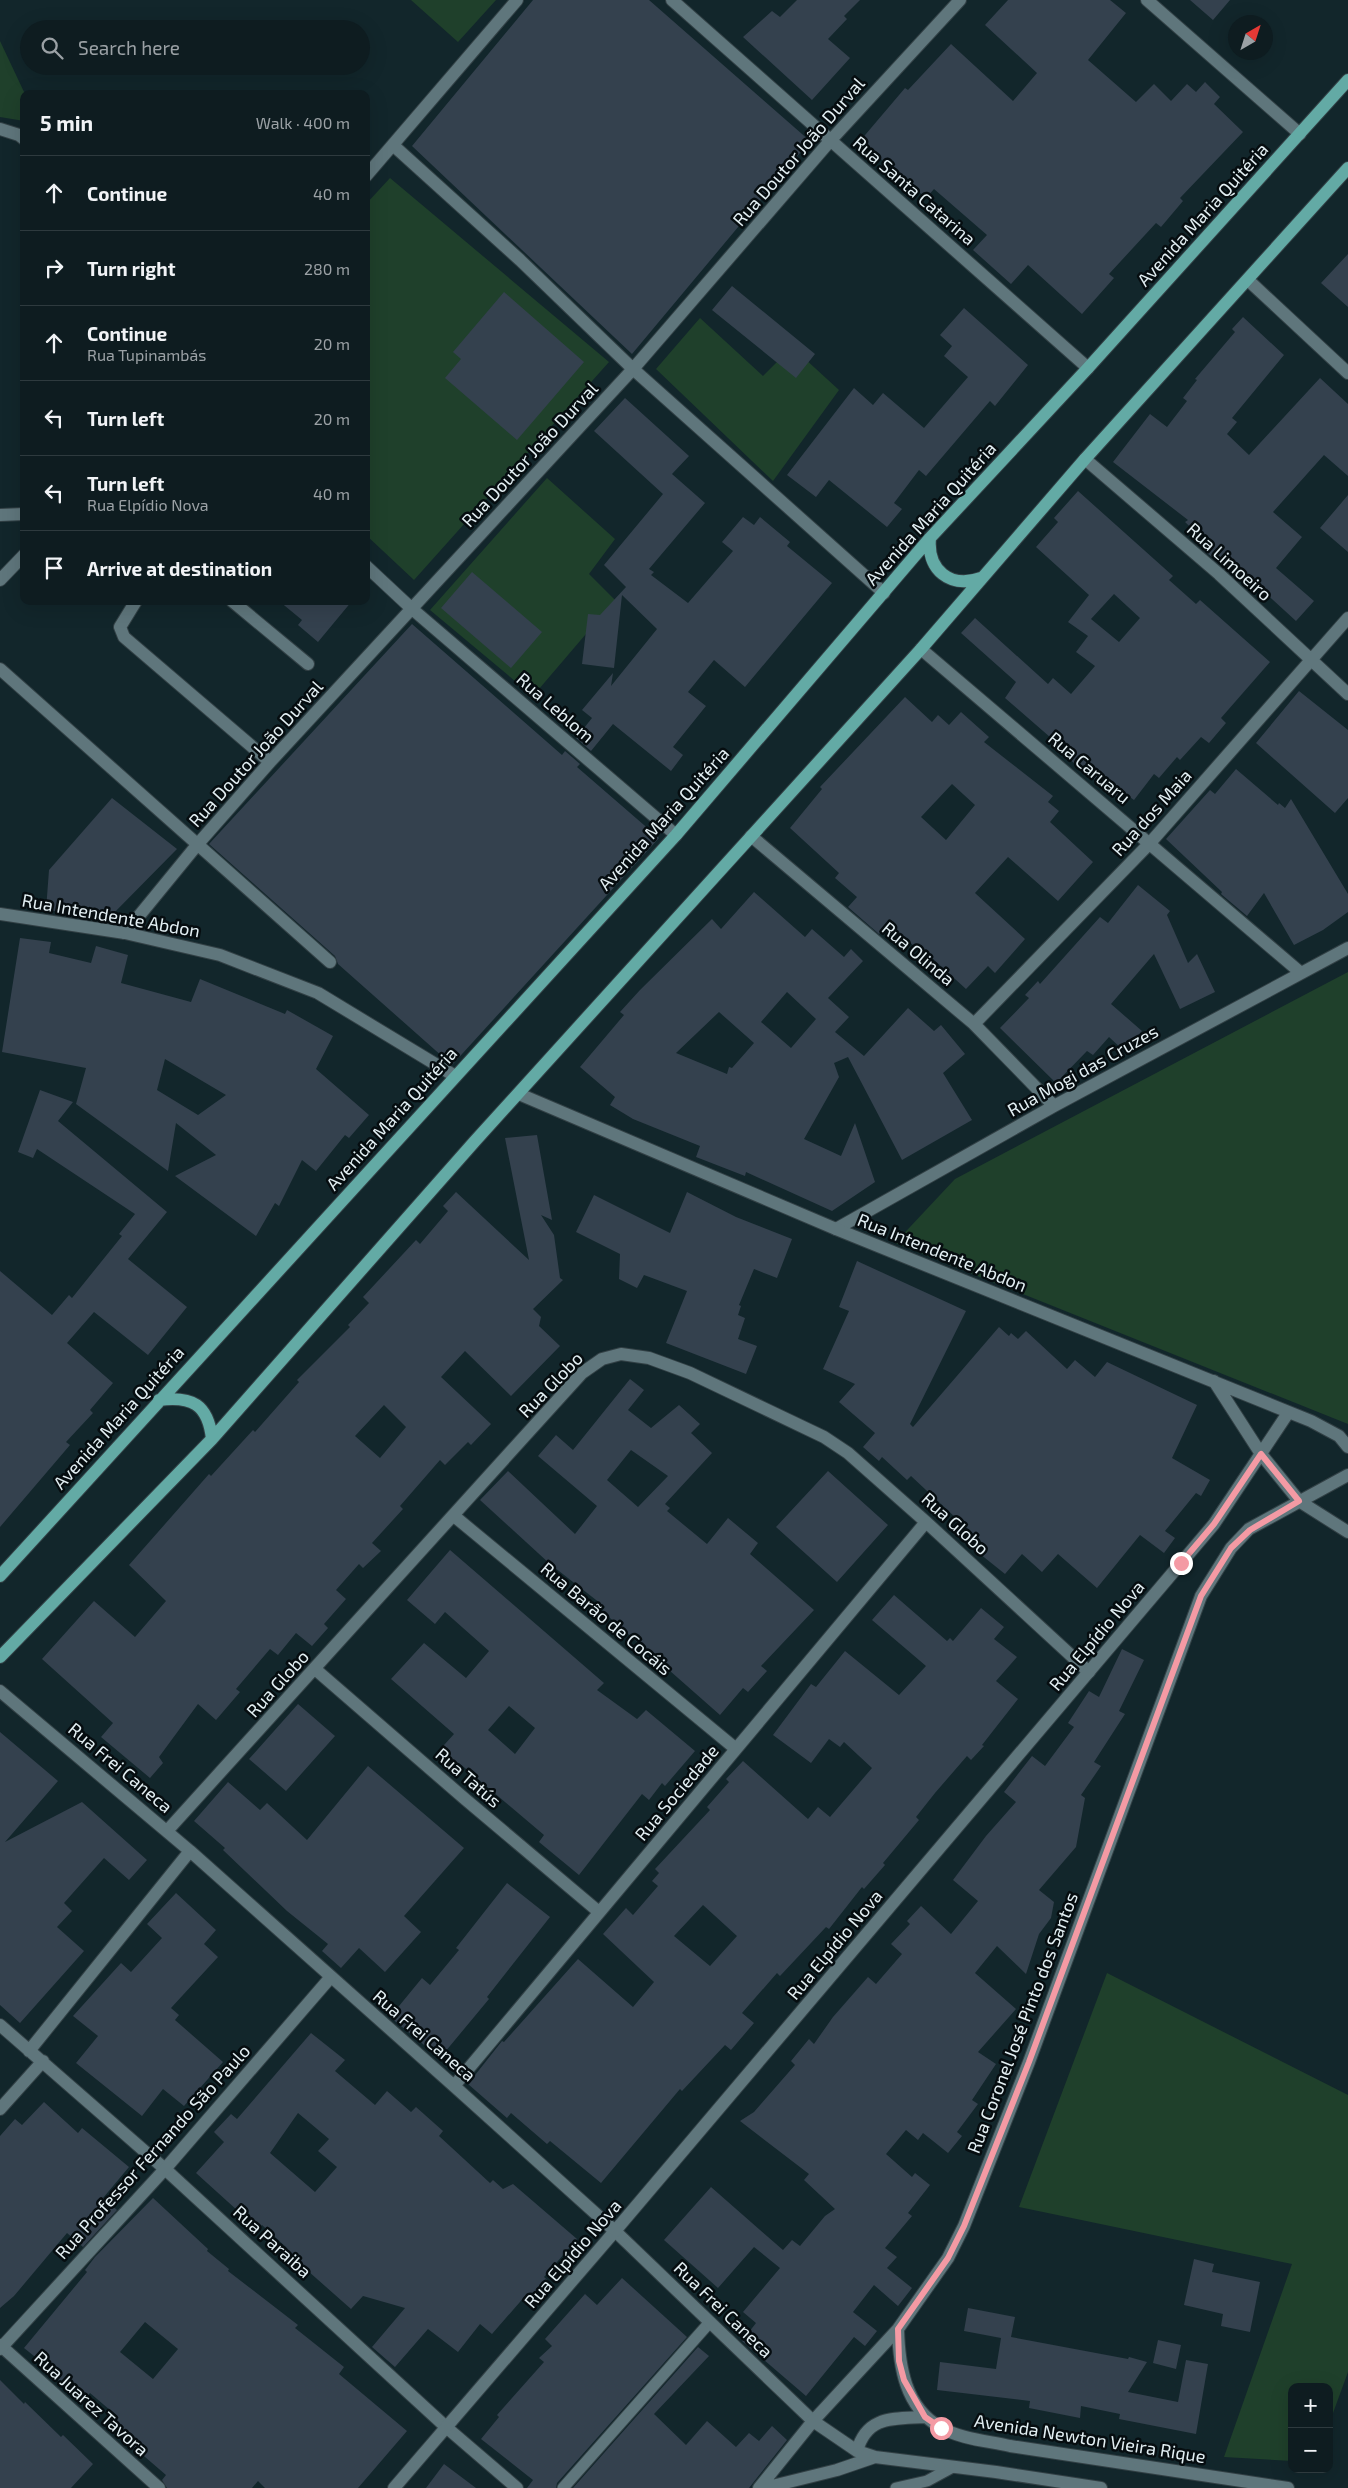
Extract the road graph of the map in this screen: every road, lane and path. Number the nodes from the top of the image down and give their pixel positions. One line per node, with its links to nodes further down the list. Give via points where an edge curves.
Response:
1 (517, 0): 10 (street)
2 (672, 0): 9 (street, Rua Santa Catarina)
3 (960, 0): 9 (street, Rua Doutor João Durval)
4 (1147, 0): 7 (street)
5 (1348, 80): 7 (main road, Avenida Maria Quitéria)
6 (0, 129): 8 (street)
7 (1300, 134): 14 (main road, Avenida Maria Quitéria)
8 (20, 136)
9 (830, 141): 14 (street, Rua Santa Catarina); 15 (street, Rua Doutor João Durval)
10 (394, 146): 12 (street); 15 (street, via 520,260)
11 (1348, 168): 13 (main road)
12 (370, 172)
13 (1248, 280): 16 (street); 17 (main road)
14 (1088, 368): 20 (main road, Avenida Maria Quitéria)
15 (633, 369): 25 (street); 28 (street, Rua Doutor João Durval)
16 (1348, 373)
17 (1084, 458): 23 (main road); 31 (street, Rua Limoeiro, via 1219,574)
18 (20, 514): 19 (street)
19 (0, 515)
20 (930, 538): 23 (main road, via 932,559 943,575 965,582); 25 (main road, Avenida Maria Quitéria)
21 (20, 559): 24 (street)
22 (370, 570): 28 (street, Rua Leblom)
23 (980, 578): 30 (main road)
24 (0, 580)
25 (884, 593): 36 (main road, Avenida Maria Quitéria)
26 (134, 605): 35 (street, via 120,627 124,637)
27 (237, 605): 32 (street)
28 (411, 608): 35 (street, Rua Doutor João Durval); 36 (street, Rua Leblom)
29 (1348, 618): 31 (street, Rua dos Maia)
30 (922, 649): 37 (main road); 38 (street, Rua Caruaru)
31 (1311, 660): 34 (street, Rua Limoeiro); 38 (street, Rua dos Maia)
32 (308, 664)
33 (0, 669): 39 (street)
34 (1348, 694)
35 (270, 762): 39 (street, Rua Doutor João Durval)
36 (676, 835): 46 (main road, Avenida Maria Quitéria)
37 (751, 836): 45 (street, Rua Olinda); 47 (main road)
38 (1150, 843): 44 (street, Rua Caruaru); 45 (street, Rua dos Maia)
39 (196, 846): 41 (street, Rua Doutor João Durval); 43 (street)
40 (0, 914): 41 (street, Rua Intendente Abdon)
41 (125, 933): 46 (street, Rua Intendente Abdon, via 220,955 318,993)
42 (1348, 948): 44 (street, Rua Mogi das Cruzes)
43 (330, 962)
44 (1301, 973): 48 (street, Rua Mogi das Cruzes)
45 (974, 1024): 48 (street, Rua Olinda)
46 (455, 1076): 51 (main road, Avenida Maria Quitéria)
47 (519, 1094): 49 (street, Rua Intendente Abdon); 53 (main road)
48 (1054, 1106): 49 (street, Rua Mogi das Cruzes)
49 (836, 1230): 50 (street, Rua Intendente Abdon)
50 (1214, 1381): 52 (street, Rua Intendente Abdon); 55 (street)
51 (159, 1400): 53 (main road, via 176,1398 191,1401 203,1409); 61 (main road, Avenida Maria Quitéria)
52 (1288, 1413): 54 (street, Rua Intendente Abdon, via 1339,1436); 55 (street, Rua Elpídio Nova)
53 (212, 1439): 62 (main road)
54 (1348, 1447)
55 (1261, 1454): 57 (street); 64 (street, Rua Elpídio Nova, via 1214,1524)
56 (1348, 1475): 57 (street, Rua Coronel José Pinto dos Santos)
57 (1299, 1501): 60 (street); 79 (street, Rua Coronel José Pinto dos Santos, via 1250,1530 1231,1548 1201,1596 1029,2062 964,2226 948,2258)
58 (454, 1516): 59 (street, Rua Globo, via 582,1373 602,1359 621,1354 649,1358 690,1373 824,1437 848,1453); 63 (street, Rua Globo); 66 (street, Rua Barão de Cocáis)
59 (926, 1522): 64 (street, Rua Globo); 66 (street, Rua Sociedade)
60 (1348, 1532)
61 (0, 1576)
62 (0, 1656)
63 (315, 1668): 67 (street, Rua Globo); 69 (street, Rua Tatús)
64 (1088, 1672): 77 (street, Rua Elpídio Nova)
65 (0, 1691): 67 (street, Rua Frei Caneca)
66 (736, 1749): 69 (street, Rua Sociedade)
67 (167, 1831): 68 (street, Rua Frei Caneca)
68 (190, 1851): 70 (street, Rua Frei Caneca); 72 (street)
69 (599, 1912): 74 (street, Rua Sociedade)
70 (330, 1978): 74 (street, Rua Frei Caneca); 76 (street, Rua Professor Fernando São Paulo)
71 (0, 2025): 72 (street, Rua Paraiba)
72 (29, 2051): 73 (street, Rua Paraiba)
73 (43, 2061): 75 (street); 76 (street, Rua Paraiba)
74 (454, 2086): 77 (street, Rua Frei Caneca)
75 (0, 2109)
76 (165, 2169): 80 (street, Rua Professor Fernando São Paulo); 83 (street, Rua Paraiba)
77 (615, 2231): 78 (street, Rua Frei Caneca); 83 (street, Rua Elpídio Nova)
78 (710, 2322): 82 (street, Rua Frei Caneca); 90 (lane)
79 (898, 2329): 81 (street, Avenida Newton Vieira Rique, via 899,2361 904,2380); 82 (street, Rua Coronel José Pinto dos Santos)
80 (1, 2347): 87 (street, Rua Juarez Tavora)
81 (925, 2417): 84 (street, via 874,2424 860,2439); 95 (street, Avenida Newton Vieira Rique, via 956,2434 1010,2446)
82 (813, 2421): 84 (street); 91 (street, Rua Coronel José Pinto dos Santos)
83 (446, 2427): 88 (street, Rua Elpídio Nova); 89 (street, Rua Paraiba)
84 (857, 2451): 85 (street)
85 (875, 2458): 86 (street); 92 (street)
86 (951, 2468): 93 (lane, via 927,2482); 94 (street)
87 (159, 2488)
88 (394, 2488)
89 (517, 2488)
90 (563, 2488)
91 (759, 2488)
92 (764, 2488)
93 (896, 2488)
94 (1102, 2488)
95 (1288, 2488)

